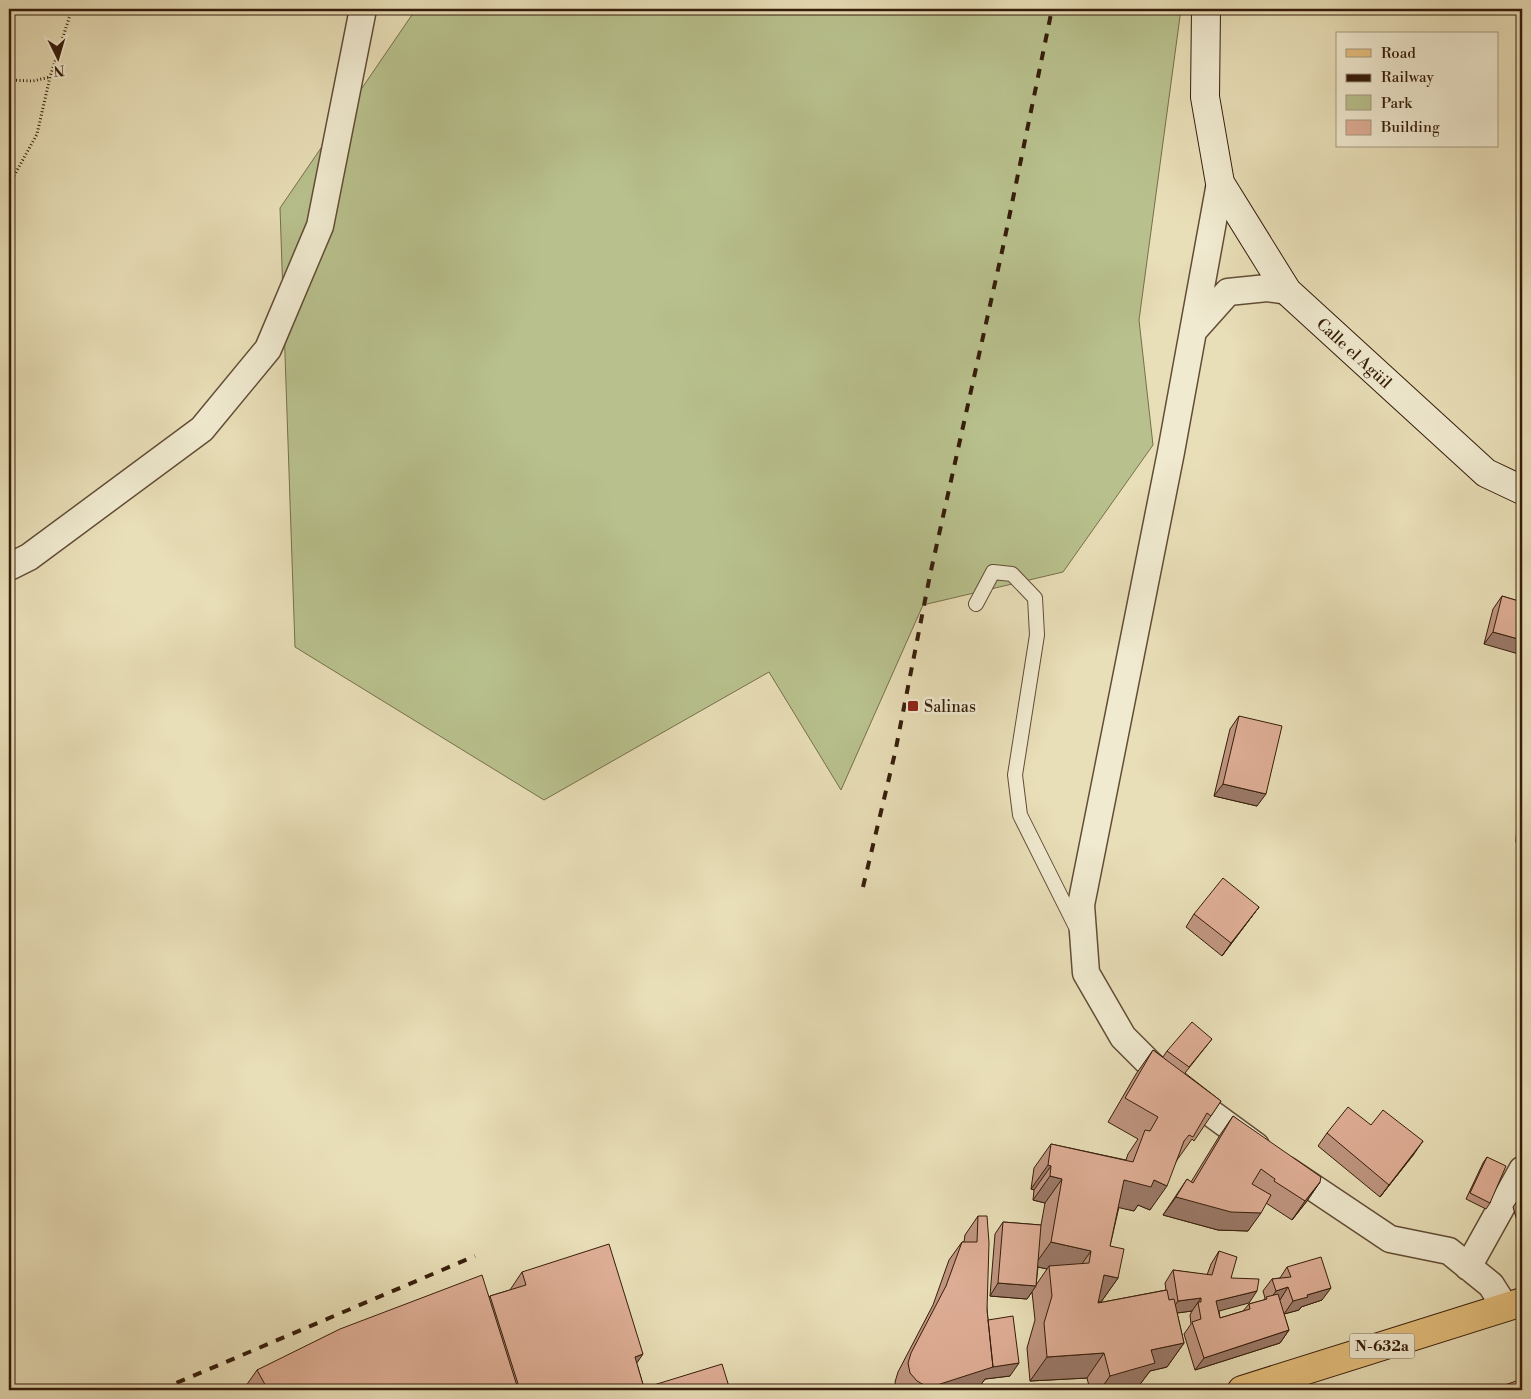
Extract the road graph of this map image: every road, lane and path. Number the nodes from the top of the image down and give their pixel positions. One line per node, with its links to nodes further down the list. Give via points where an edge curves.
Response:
1 (72, 9): 4 (path)
2 (363, 9): 11 (street, via 320,226 268,349 202,429 29,557)
3 (1206, 9): 6 (street, via 1205,97)
4 (50, 77): 5 (path, via 33,81); 7 (path, via 37,134)
5 (9, 80)
6 (1220, 183): 8 (street, Calle el Agüil); 9 (street)
7 (9, 185)
8 (1287, 291): 9 (street, via 1267,288 1228,292); 10 (street, Calle el Agüil, via 1486,473)
9 (1194, 330): 13 (street, via 1081,905)
10 (1522, 490)
11 (9, 567)
12 (976, 604): 13 (lane, via 993,572 1012,574 1036,598 1037,635 1015,775 1020,815)
13 (1084, 943): 15 (street, via 1086,973 1123,1038 1167,1081 1308,1185 1390,1238 1449,1251)
14 (1522, 1170): 15 (street)
15 (1468, 1267): 16 (street)
16 (1514, 1305): 17 (main road, N-632a)
17 (1242, 1390)

